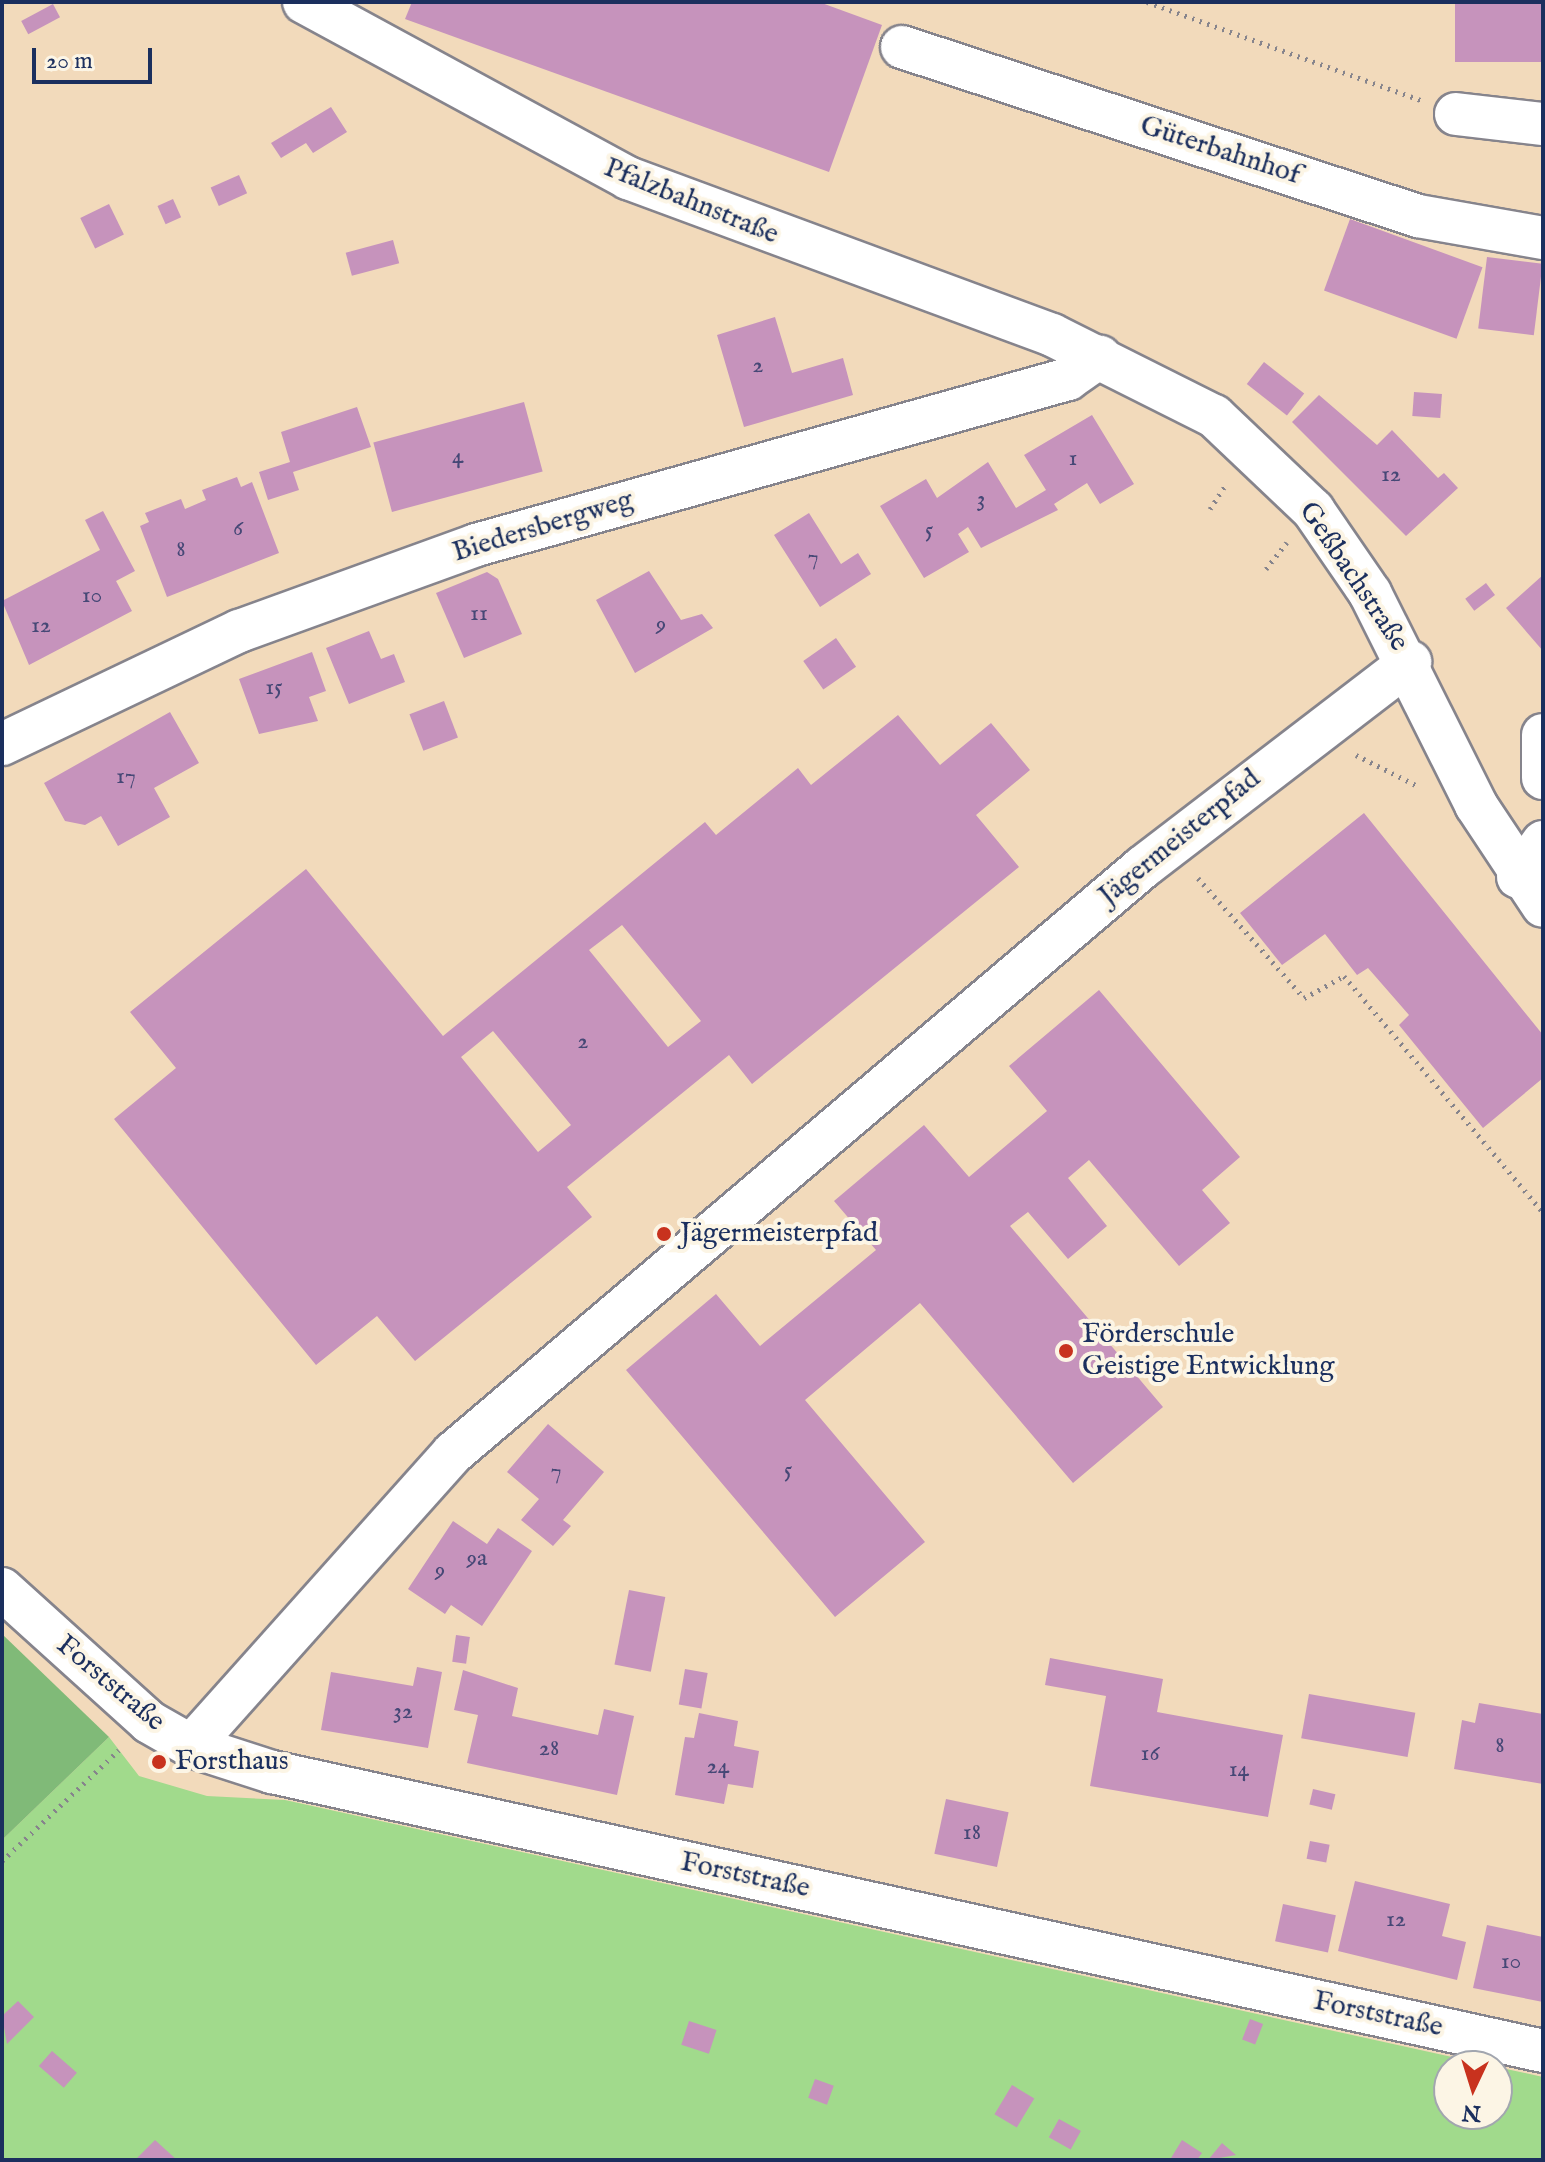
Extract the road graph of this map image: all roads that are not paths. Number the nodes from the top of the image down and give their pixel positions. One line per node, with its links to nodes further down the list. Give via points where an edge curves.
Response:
1 (304, 2): 6 (street, Pfalzbahnstraße, via 628,178)
2 (902, 47): 5 (street, Güterbahnhof, via 1418,216)
3 (1456, 114): 4 (street)
4 (1543, 124)
5 (1543, 238)
6 (1100, 357): 7 (street, Geßbachstraße, via 1175,393 1251,445 1313,510); 9 (street, Biedersbergweg, via 1068,379 476,545 239,631)
7 (1410, 662): 12 (street, Geßbachstraße); 14 (street, Jägermeisterpfad, via 1171,847 453,1453)
8 (1543, 735): 10 (street)
9 (2, 744)
10 (1543, 778)
11 (1543, 842): 12 (street, Geßbachstraße)
12 (1530, 891)
13 (2, 1589): 14 (street, Forststraße, via 149,1722)
14 (191, 1746): 15 (street, Forststraße, via 272,1772)
15 (1543, 2051)

